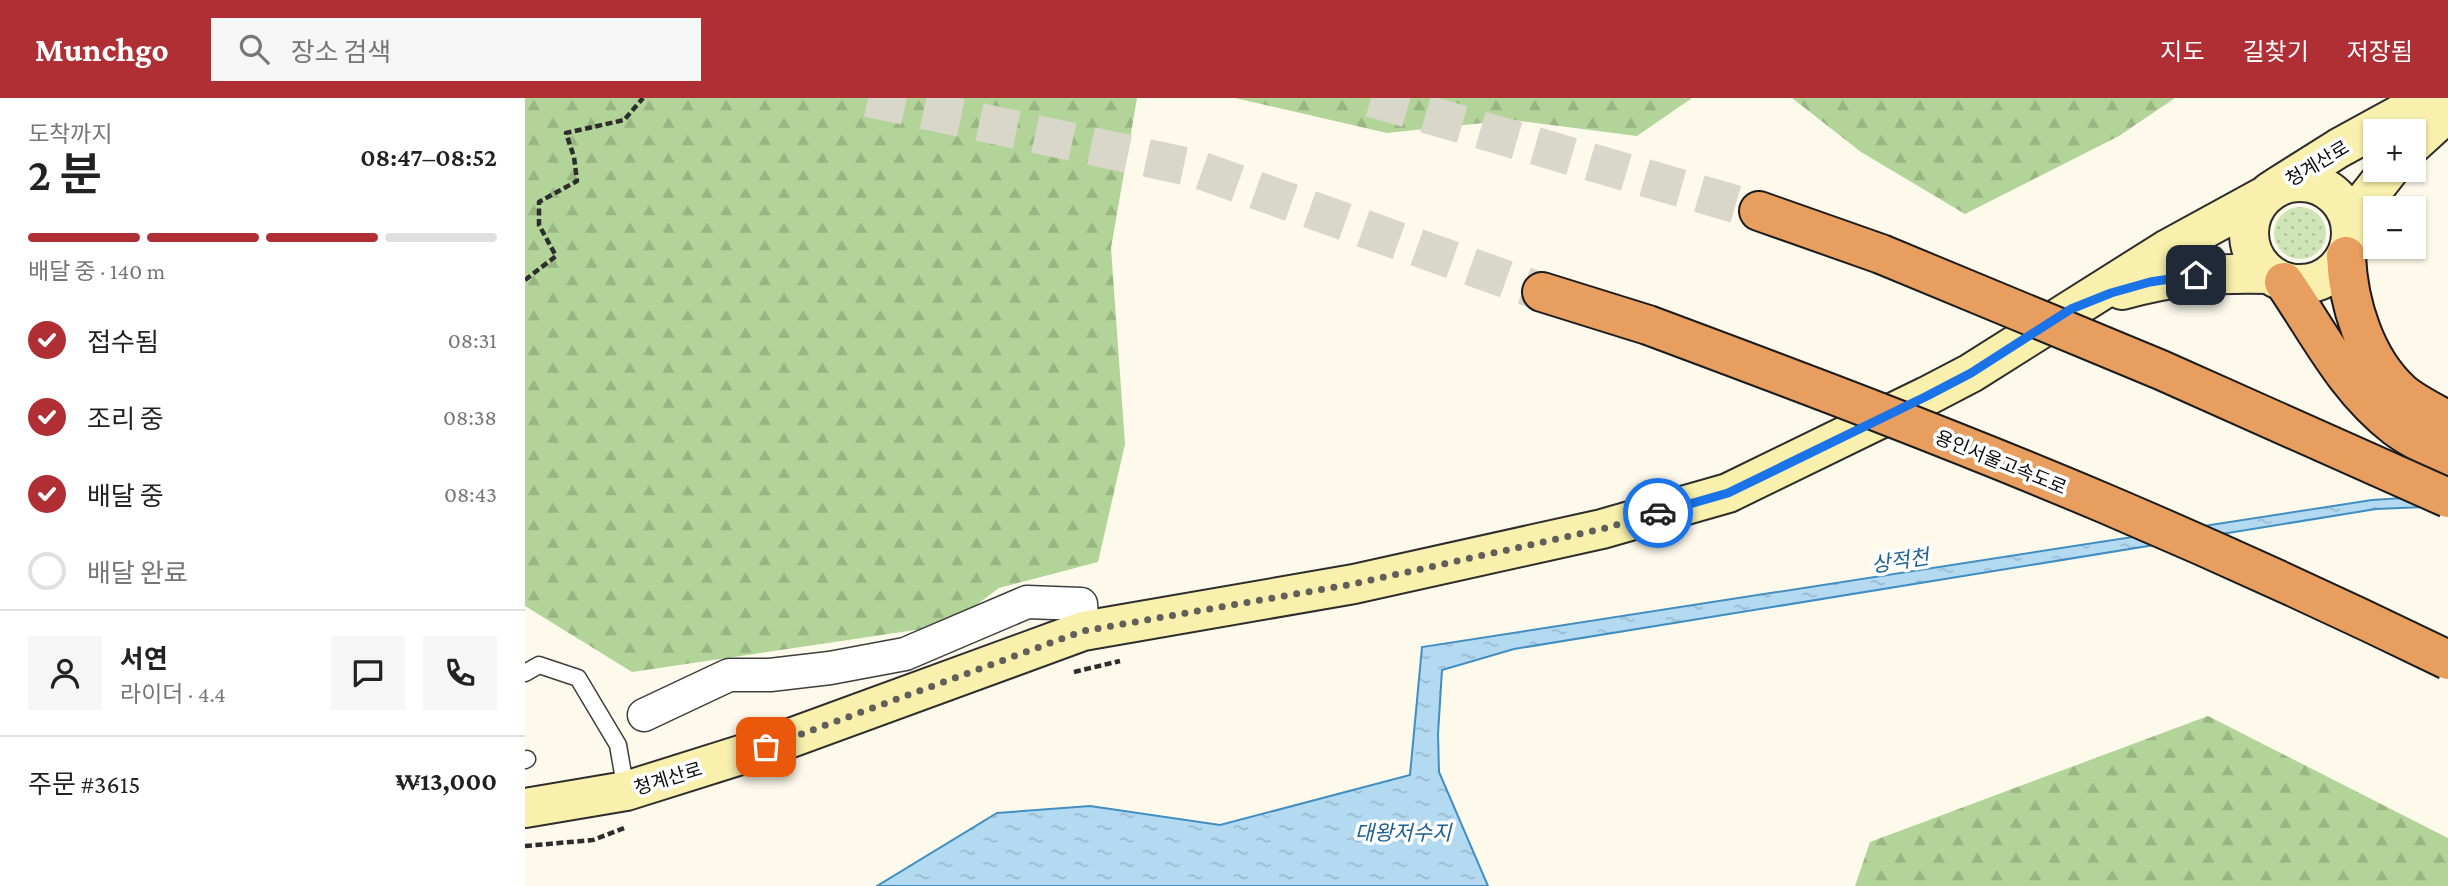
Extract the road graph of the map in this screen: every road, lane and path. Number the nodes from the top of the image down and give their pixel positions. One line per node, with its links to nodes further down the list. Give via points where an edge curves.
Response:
1 (643, 98): 10 (path, via 624,120 566,133 577,181 539,202 539,225 556,256)
2 (2430, 98): 6 (main road, 청계산로)
3 (2448, 112): 4 (main road)
4 (2426, 132)
5 (2380, 182): 8 (main road, via 2367,198)
6 (2270, 192): 8 (main road, via 2293,182 2325,188 2347,212); 9 (main road, via 2253,211 2249,245 2256,261); 12 (main road, 청계산로)
7 (1759, 211): 15 (highway, bridge, via 1881,254 2148,365)
8 (2349, 242): 9 (main road, via 2339,266 2320,281 2308,284); 13 (highway, via 2347,276 2353,304 2379,368 2403,394)
9 (2276, 278): 12 (main road, 청계산로, via 2213,273 2180,277 2111,293); 14 (highway, via 2370,404 2397,428)
10 (525, 280)
11 (1542, 292): 18 (highway, 용인서울고속도로, bridge, via 1648,325 2106,504)
12 (2071, 309): 16 (main road, 청계산로, via 1971,373 1728,493 1602,529 1367,581)
13 (2448, 421)
14 (2448, 457)
15 (2448, 498)
16 (1083, 631): 21 (street, via 1081,604 1027,602 905,654 830,668 729,675); 23 (main road, 청계산로, via 766,747)
17 (1128, 659): 20 (path)
18 (2448, 660)
19 (525, 673): 23 (lane, via 539,665 578,678 618,745)
20 (1063, 675)
21 (644, 715)
22 (525, 808): 23 (main road, 청계산로)
23 (628, 808): 24 (path, via 593,840)
24 (525, 846)

